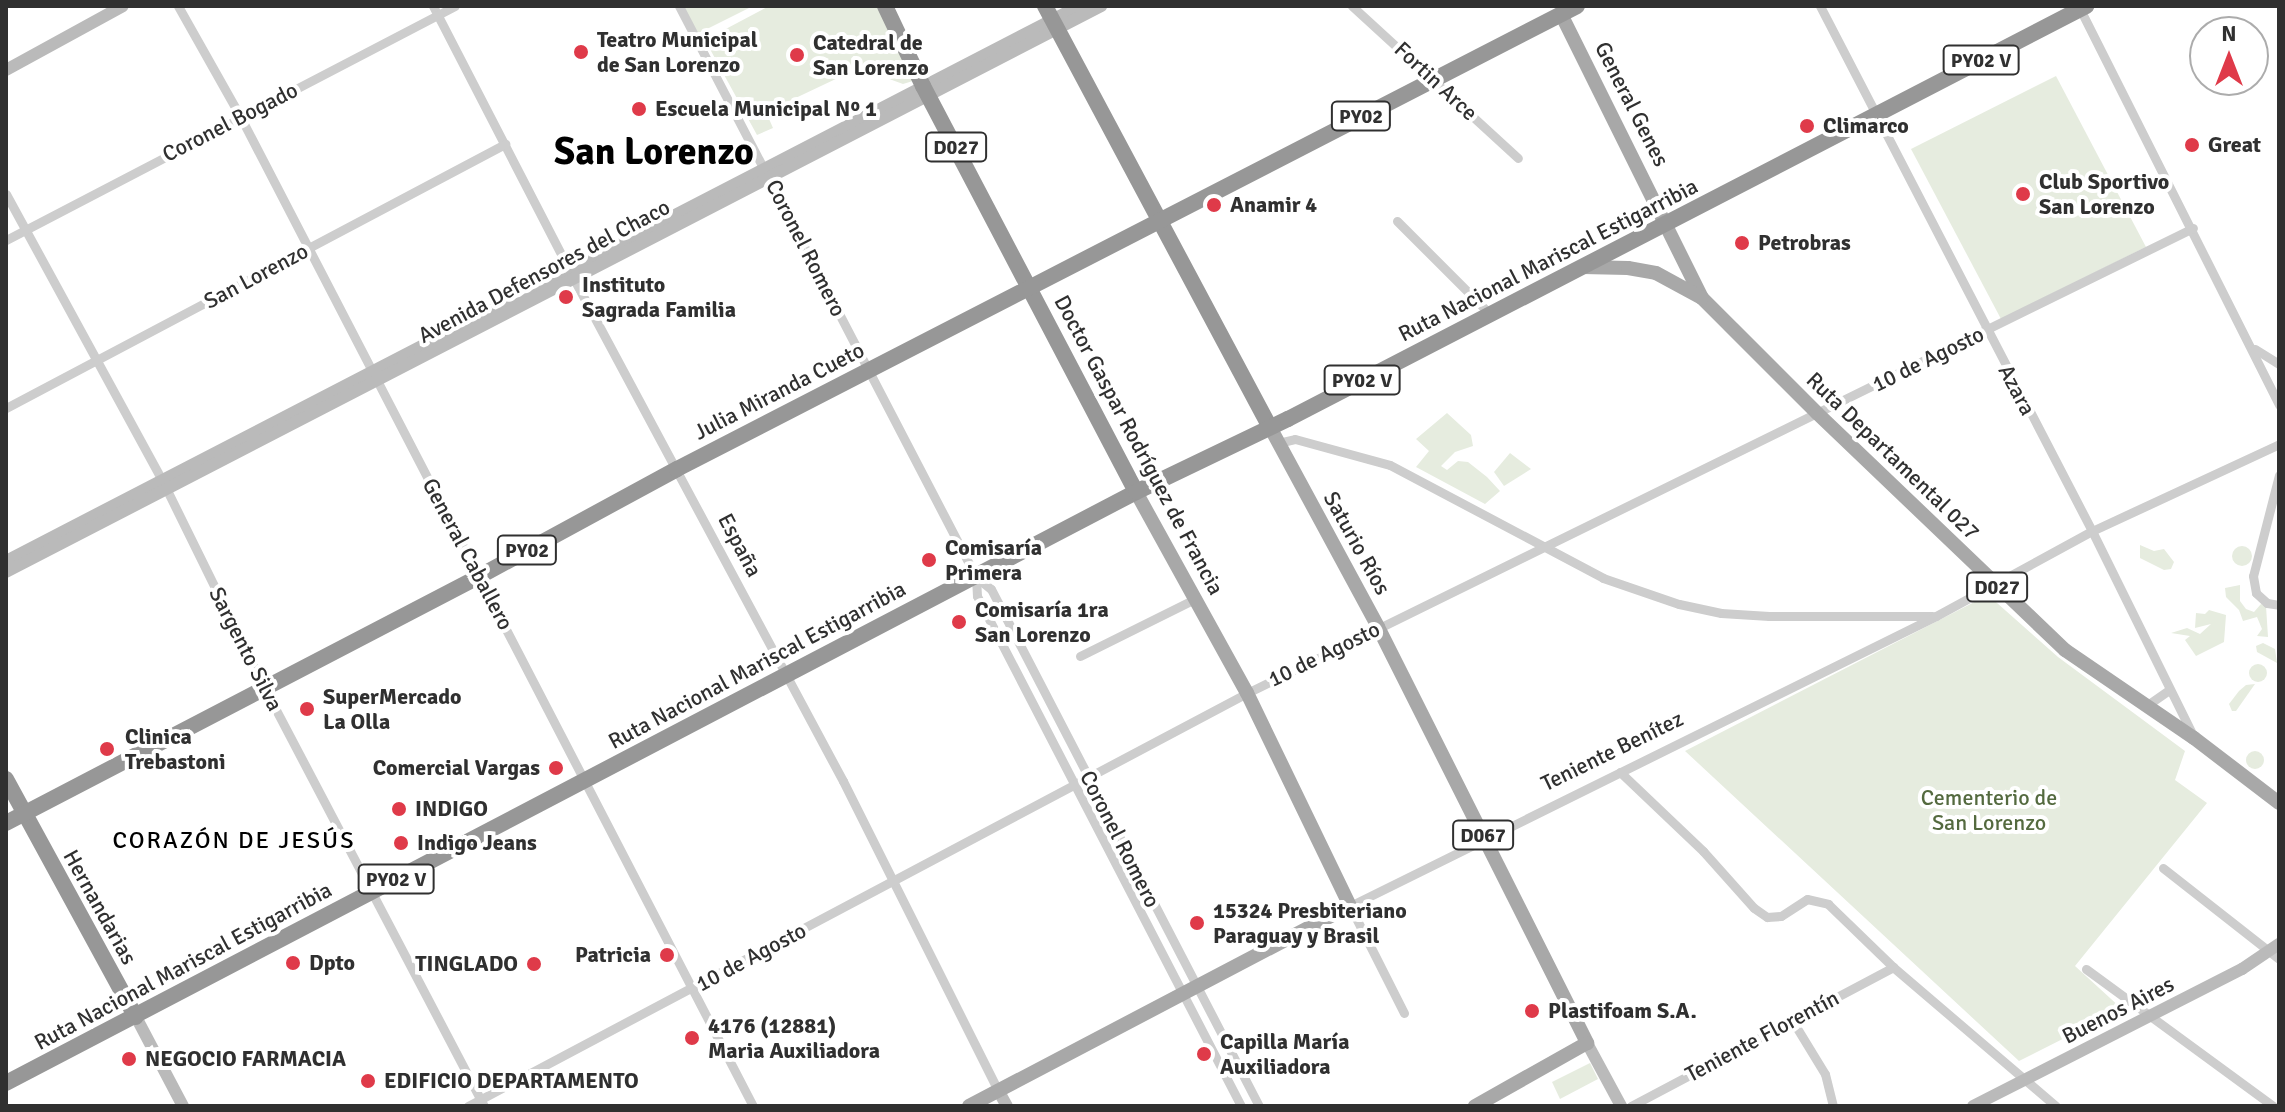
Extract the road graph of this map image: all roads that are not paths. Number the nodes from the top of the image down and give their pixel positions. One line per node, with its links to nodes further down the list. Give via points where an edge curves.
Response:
1 (123, 6): 15 (street)
2 (178, 6): 19 (street, General Caballero)
3 (455, 6): 13 (street, Coronel Bogado)
4 (679, 6): 22 (street, Coronel Romero)
5 (885, 6): 17 (highway, Doctor Gaspar Rodríguez de Francia / D027)
6 (1079, 6): 14 (street, Avenida Defensores del Chaco)
7 (1101, 6): 14 (street, Avenida Defensores del Chaco)
8 (1352, 6): 16 (street, Fortin Arce)
9 (1577, 6): 12 (highway, Julia Miranda Cueto / PY02)
10 (1820, 6): 18 (street, Azara)
11 (2083, 7): 18 (highway, Ruta Nacional Mariscal Estigarribia / PY02 V); 27 (street)
12 (1559, 10): 16 (highway, Julia Miranda Cueto / PY02); 26 (main road, General Genes / D027)
13 (436, 11): 19 (street, Coronel Bogado); 20 (street, España)
14 (1052, 18): 17 (street, Avenida Defensores del Chaco); 24 (highway, Saturio Ríos)
15 (6, 70)
16 (1434, 78): 21 (street, Fortin Arce); 24 (highway, Julia Miranda Cueto / PY02)
17 (925, 90): 22 (street, Avenida Defensores del Chaco); 33 (highway, Doctor Gaspar Rodríguez de Francia / D027)
18 (1875, 114): 26 (highway, Ruta Nacional Mariscal Estigarribia / PY02 V); 36 (street, Azara)
19 (240, 116): 28 (street, Coronel Bogado); 30 (street, General Caballero)
20 (505, 144): 30 (street, San Lorenzo); 32 (street, España)
21 (1518, 158)
22 (768, 172): 32 (street, Avenida Defensores del Chaco); 40 (street, Coronel Romero)
23 (6, 194): 28 (street, Sargento Silva)
24 (1160, 219): 33 (highway, Julia Miranda Cueto / PY02); 46 (highway, Saturio Ríos)
25 (1397, 221): 35 (street)
26 (1667, 222): 31 (highway, Ruta Nacional Mariscal Estigarribia / PY02 V); 34 (main road, Ruta Departamental 027 / D027)
27 (2193, 228): 36 (street, 10 de Agosto); 37 (street)
28 (27, 229): 29 (street, Coronel Bogado); 38 (street, Sargento Silva)
29 (6, 240)
30 (309, 248): 38 (street, San Lorenzo); 41 (street, General Caballero)
31 (1583, 267): 34 (main road, via 1656,273); 35 (highway, Ruta Nacional Mariscal Estigarribia / PY02 V)
32 (571, 272): 41 (street, Avenida Defensores del Chaco); 50 (street, España)
33 (1031, 286): 40 (highway, Julia Miranda Cueto / PY02); 53 (highway, Doctor Gaspar Rodríguez de Francia / D027)
34 (1702, 298): 44 (main road, Ruta Departamental 027 / D027)
35 (1490, 314): 45 (highway, Ruta Nacional Mariscal Estigarribia / PY02 V)
36 (1985, 330): 44 (street, 10 de Agosto); 54 (street, Azara)
37 (2252, 347): 39 (street); 42 (street)
38 (98, 359): 43 (street, San Lorenzo); 52 (street, Sargento Silva)
39 (2279, 364)
40 (867, 370): 50 (highway, Julia Miranda Cueto / PY02); 59 (street, Coronel Romero)
41 (374, 376): 52 (street, Avenida Defensores del Chaco); 58 (street, General Caballero)
42 (2279, 405)
43 (6, 408)
44 (1817, 413): 55 (street, 10 de Agosto); 60 (main road, Ruta Departamental 027 / D027)
45 (1288, 419): 46 (highway, Ruta Nacional Mariscal Estigarribia / PY02 V); 47 (street)
46 (1270, 427): 48 (main road, Saturio Ríos / D067); 53 (highway, Ruta Nacional Mariscal Estigarribia / PY02 V)
47 (1295, 439): 48 (street); 55 (street, via 1390,465)
48 (1278, 443): 64 (main road, Saturio Ríos / D067)
49 (2279, 444): 54 (street, Teniente Benítez)
50 (677, 469): 58 (highway, Julia Miranda Cueto / PY02); 66 (street, España)
51 (2279, 475): 62 (street, via 2253,576 2256,593)
52 (164, 485): 56 (street, Avenida Defensores del Chaco); 57 (street, Avenida Defensores del Chaco); 67 (street, Sargento Silva)
53 (1136, 492): 59 (highway, Ruta Nacional Mariscal Estigarribia / PY02 V); 61 (main road, Doctor Gaspar Rodríguez de Francia)
54 (2092, 531): 60 (street, Teniente Benítez); 68 (street, Azara)
55 (1546, 546): 63 (street, via 1641,593 1721,613); 64 (street, 10 de Agosto)
56 (6, 561)
57 (6, 572)
58 (480, 576): 67 (highway, Julia Miranda Cueto / PY02); 75 (street, General Caballero)
59 (976, 577): 66 (highway, Ruta Nacional Mariscal Estigarribia / PY02 V); 73 (street, Coronel Romero, via 991,589); 76 (street, Coronel Romero, via 977,596)
60 (1995, 585): 63 (street, Teniente Benítez); 70 (main road, Ruta Departamental 027 / D027, via 2065,650)
61 (1195, 599): 65 (street); 69 (main road, Doctor Gaspar Rodríguez de Francia)
62 (2279, 605)
63 (1936, 616): 72 (street, Teniente Benítez)
64 (1378, 627): 69 (street, 10 de Agosto); 80 (main road, Saturio Ríos / D067)
65 (1080, 656)
66 (786, 674): 75 (highway, Ruta Nacional Mariscal Estigarribia / PY02 V); 82 (street, España)
67 (264, 687): 78 (highway, Julia Miranda Cueto / PY02); 83 (street, Sargento Silva)
68 (2169, 690): 70 (street); 71 (street, Azara)
69 (1247, 693): 73 (street, 10 de Agosto); 84 (main road, Doctor Gaspar Rodríguez de Francia)
70 (2146, 706): 71 (main road, Ruta Departamental 027 / D027)
71 (2194, 738): 77 (main road, Ruta Departamental 027 / D027)
72 (1620, 772): 80 (street, Teniente Benítez); 86 (street, via 1754,908 1767,917 1781,916 1807,899 1828,904)
73 (1088, 776): 76 (street, 10 de Agosto); 88 (street, Coronel Romero)
74 (6, 779): 78 (highway, Hernandarias)
75 (586, 780): 83 (highway, Ruta Nacional Mariscal Estigarribia / PY02 V); 89 (street, General Caballero)
76 (1074, 784): 82 (street, 10 de Agosto); 90 (street, Coronel Romero)
77 (2279, 803)
78 (24, 814): 79 (highway, Julia Miranda Cueto / PY02); 93 (highway, Hernandarias)
79 (6, 823)
80 (1485, 838): 84 (street, Teniente Benítez); 95 (main road, Saturio Ríos / D067)
81 (2163, 868): 85 (street)
82 (893, 882): 89 (street, 10 de Agosto); 98 (street, España)
83 (371, 892): 93 (highway, Ruta Nacional Mariscal Estigarribia / PY02 V); 99 (street, Sargento Silva)
84 (1350, 906): 88 (main road, Teniente Benítez); 91 (street)
85 (2276, 952): 92 (street, Buenos Aires)
86 (1893, 967): 94 (street, Teniente Florentín); 96 (street)
87 (2086, 969): 92 (street)
88 (1196, 986): 90 (main road, Teniente Benítez); 106 (street, Coronel Romero)
89 (691, 989): 99 (street, 10 de Agosto); 102 (street, General Caballero)
90 (1182, 992): 98 (main road, Teniente Benítez); 105 (street, Coronel Romero)
91 (1404, 1013)
92 (2152, 1015): 96 (street, Buenos Aires); 113 (street)
93 (136, 1017): 97 (highway, Ruta Nacional Mariscal Estigarribia / PY02 V); 100 (street, Hernandarias)
94 (1792, 1020): 109 (street, Teniente Florentín); 110 (street, via 1825,1074)
95 (1587, 1043): 107 (main road); 108 (street, Saturio Ríos)
96 (2025, 1080): 111 (street, Buenos Aires); 112 (street)
97 (6, 1083)
98 (998, 1090): 103 (main road, Teniente Benítez); 104 (street, España)
99 (482, 1103): 101 (street, 10 de Agosto)
100 (183, 1106)
101 (468, 1106)
102 (753, 1106)
103 (969, 1106)
104 (1007, 1106)
105 (1241, 1106)
106 (1259, 1106)
107 (1475, 1106)
108 (1621, 1106)
109 (1631, 1106)
110 (1833, 1106)
111 (1973, 1106)
112 (2056, 1106)
113 (2273, 1106)

